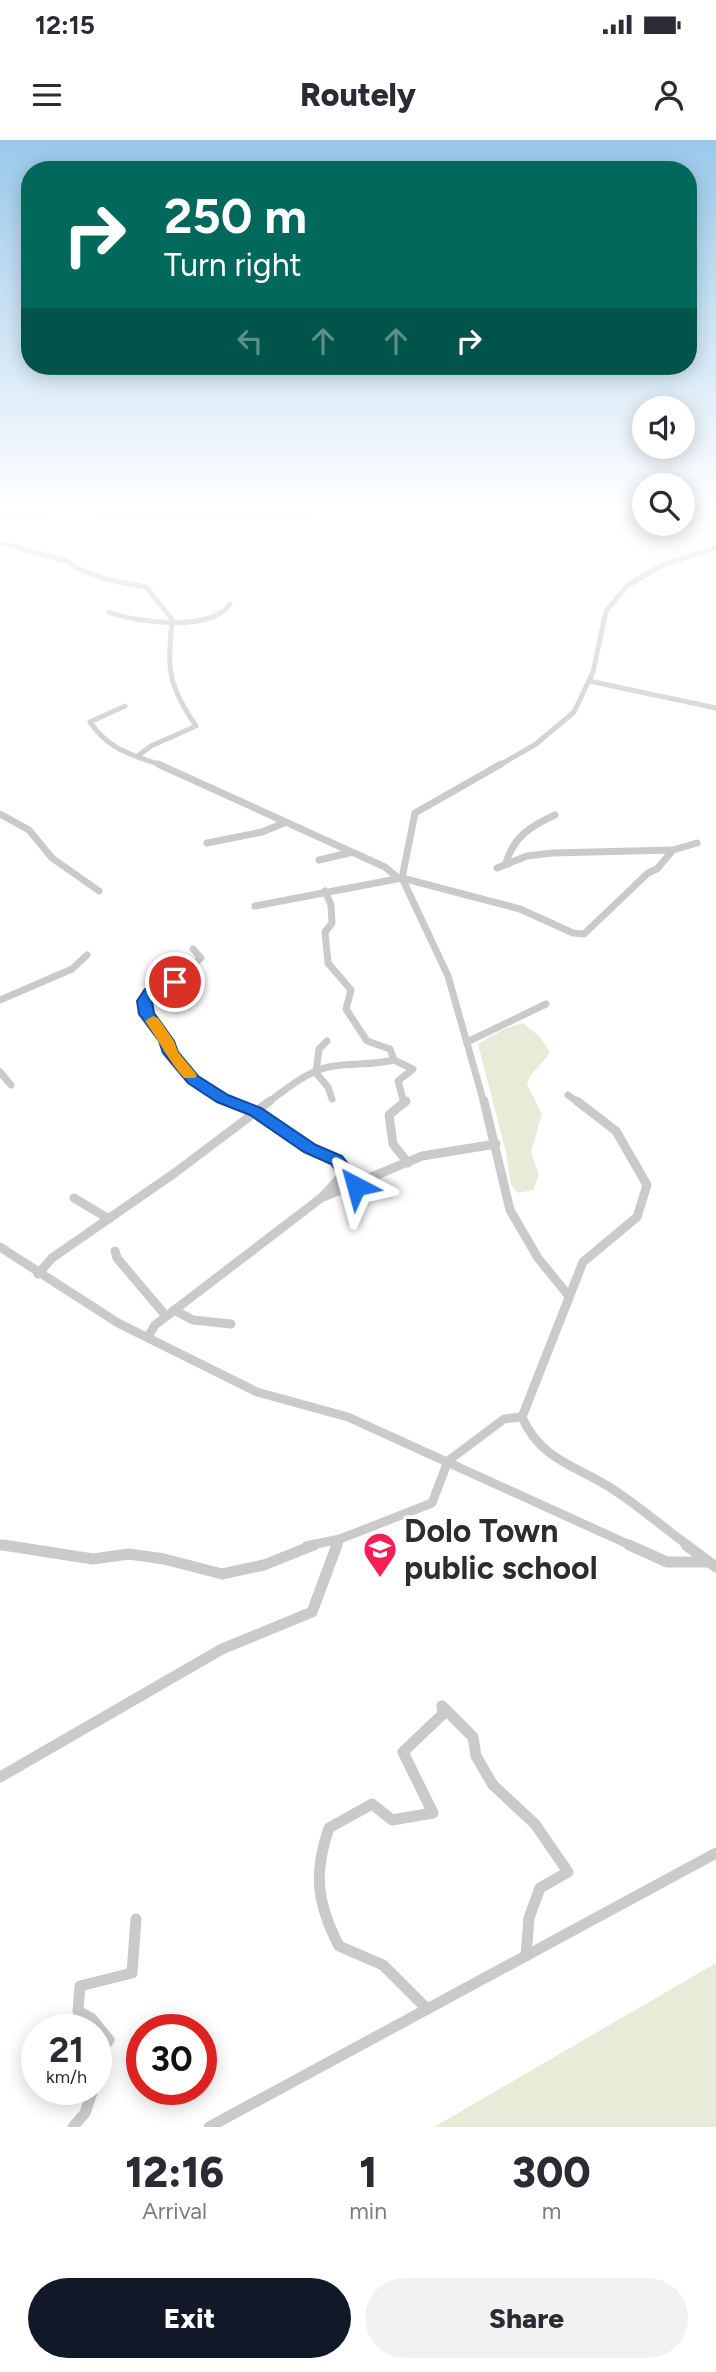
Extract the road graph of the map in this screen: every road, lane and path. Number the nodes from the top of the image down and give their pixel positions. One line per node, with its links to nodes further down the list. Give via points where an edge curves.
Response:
1 (157, 601): 5 (street, via 172,619)
2 (615, 601): 6 (street, via 607,611)
3 (230, 604): 5 (street, via 225,613)
4 (109, 612): 5 (street, via 140,624)
5 (170, 624): 9 (street, via 168,670 177,698 196,726 151,746)
6 (589, 681): 8 (street); 22 (street, via 574,712 536,744 415,813 406,832 408,859)
7 (125, 706): 9 (street, via 90,722 102,740)
8 (716, 708)
9 (140, 758): 12 (street)
10 (0, 814): 23 (street, via 25,825 49,855)
11 (555, 815): 20 (street, via 518,836 508,853)
12 (284, 823): 14 (street); 15 (street)
13 (327, 834): 14 (street)
14 (317, 839): 18 (street)
15 (207, 843)
16 (697, 843): 17 (street)
17 (673, 850): 20 (street, via 578,850 527,856); 22 (street, via 584,934 471,894)
18 (352, 853): 19 (street); 22 (street)
19 (319, 860)
20 (509, 864): 21 (street)
21 (497, 868)
22 (400, 878): 24 (street); 31 (street, via 448,976)
23 (99, 891)
24 (325, 891): 25 (street); 32 (street, via 332,923 325,932 328,963 351,990 346,1009 367,1041 390,1049)
25 (255, 906)
26 (193, 949): 38 (street, via 201,958 175,982 150,992 144,1001 146,1014 193,1079 223,1099)
27 (87, 955): 28 (street, via 72,969)
28 (0, 1000)
29 (546, 1004): 31 (street)
30 (327, 1041): 34 (street, via 319,1049)
31 (467, 1042): 39 (street)
32 (394, 1060): 34 (street, via 369,1066 332,1066); 40 (street, via 413,1069 398,1081 406,1102 389,1115 393,1144)
33 (0, 1072): 35 (street)
34 (316, 1073): 37 (street); 38 (street, via 298,1080)
35 (11, 1085)
36 (568, 1095): 49 (street, via 616,1131 647,1185 637,1217 583,1262)
37 (332, 1099)
38 (256, 1111): 41 (street, via 310,1149 337,1160); 45 (street)
39 (496, 1144): 40 (street, via 422,1156); 49 (street, via 510,1210 538,1258)
40 (408, 1163): 42 (street)
41 (346, 1171): 42 (street); 44 (street)
42 (356, 1186): 44 (street)
43 (74, 1198): 45 (street)
44 (321, 1198): 50 (street)
45 (109, 1219): 48 (street, via 52,1258)
46 (0, 1247): 48 (street)
47 (115, 1251): 50 (street)
48 (38, 1274): 52 (street)
49 (568, 1295): 53 (street)
50 (170, 1313): 51 (street); 52 (street)
51 (231, 1324)
52 (148, 1337): 54 (street, via 257,1392 348,1417)
53 (522, 1417): 54 (street, via 504,1419); 57 (street, via 529,1433 551,1456 613,1489)
54 (448, 1461): 55 (street, via 432,1503); 57 (street, via 667,1562)
55 (340, 1539): 56 (street, via 222,1574 129,1554 93,1559); 58 (street, via 312,1612 222,1649)
56 (0, 1544)
57 (711, 1564)
58 (0, 1777)
59 (716, 1853): 61 (street)
60 (136, 1919): 63 (street, via 132,1973 80,1986 78,2011)
61 (526, 1956): 62 (street); 62 (street, via 529,1918 540,1888 568,1872 536,1824 494,1785 477,1756 473,1737 442,1706 443,1714 403,1752 433,1813 392,1820 372,1804 329,1828 319,1857 322,1912 340,1946 383,1965)
62 (427, 2009): 66 (street)
63 (84, 2014)
64 (88, 2105): 65 (street)
65 (73, 2127)
66 (209, 2127)

